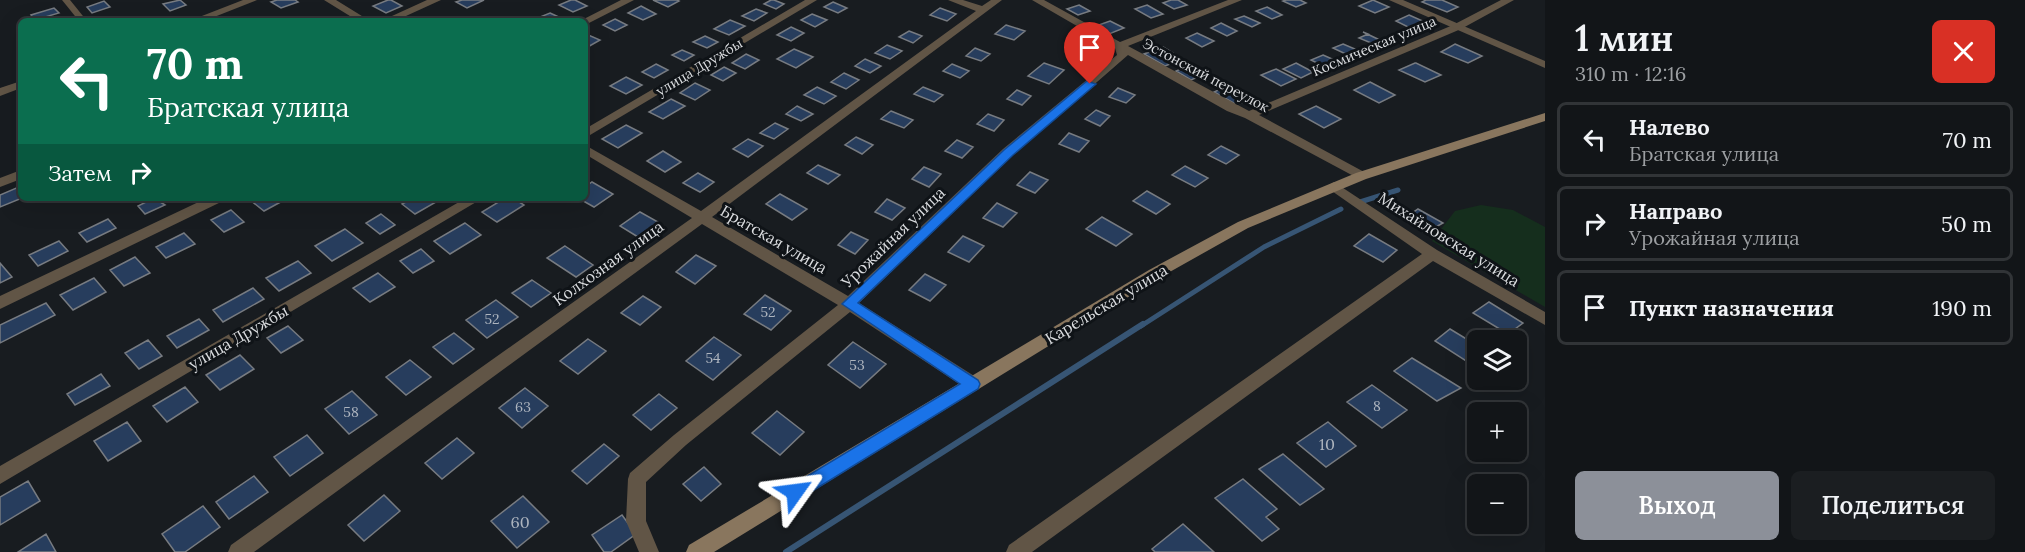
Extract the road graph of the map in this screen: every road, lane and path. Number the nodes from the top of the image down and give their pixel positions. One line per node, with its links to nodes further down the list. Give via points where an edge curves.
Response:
1 (66, 0): 14 (lane)
2 (252, 0): 15 (street)
3 (329, 0): 16 (street)
4 (436, 0): 17 (street)
5 (629, 0): 18 (street)
6 (812, 0): 26 (street, улица Дружбы)
7 (954, 0): 13 (street)
8 (997, 0): 13 (street, Колхозная улица)
9 (1037, 0): 20 (street, Эстонский переулок)
10 (1237, 0): 20 (street)
11 (1394, 0): 19 (street)
12 (1509, 0): 19 (street, Космическая улица)
13 (983, 10): 34 (street, Колхозная улица)
14 (81, 18)
15 (202, 18)
16 (360, 18)
17 (393, 18)
18 (588, 20)
19 (1457, 27): 21 (street); 24 (street, Космическая улица)
20 (1120, 46): 24 (street, Эстонский переулок); 37 (street, Урожайная улица, via 1123,56 1008,152)
21 (1545, 65)
22 (18, 85): 23 (street)
23 (0, 92)
24 (1250, 115): 29 (street, Эстонский переулок)
25 (1545, 117): 29 (main road, Карельская улица)
26 (588, 132)
27 (588, 151): 34 (street, Братская улица)
28 (18, 175): 30 (street)
29 (1361, 176): 31 (main road, Карельская улица)
30 (0, 183)
31 (1335, 186): 35 (street, Михайловская улица); 39 (main road, Карельская улица, via 1233,231)
32 (212, 201): 36 (street)
33 (471, 201): 40 (street, улица Дружбы)
34 (701, 218): 37 (street, Братская улица); 41 (street, Колхозная улица)
35 (1432, 254): 38 (street, Михайловская улица); 44 (street)
36 (0, 303)
37 (849, 304): 39 (street, Братская улица); 42 (street, Урожайная улица, via 637,479 636,521)
38 (1545, 320)
39 (973, 384): 43 (main road, Карельская улица)
40 (0, 476)
41 (238, 552)
42 (649, 552)
43 (696, 552)
44 (1016, 552)

